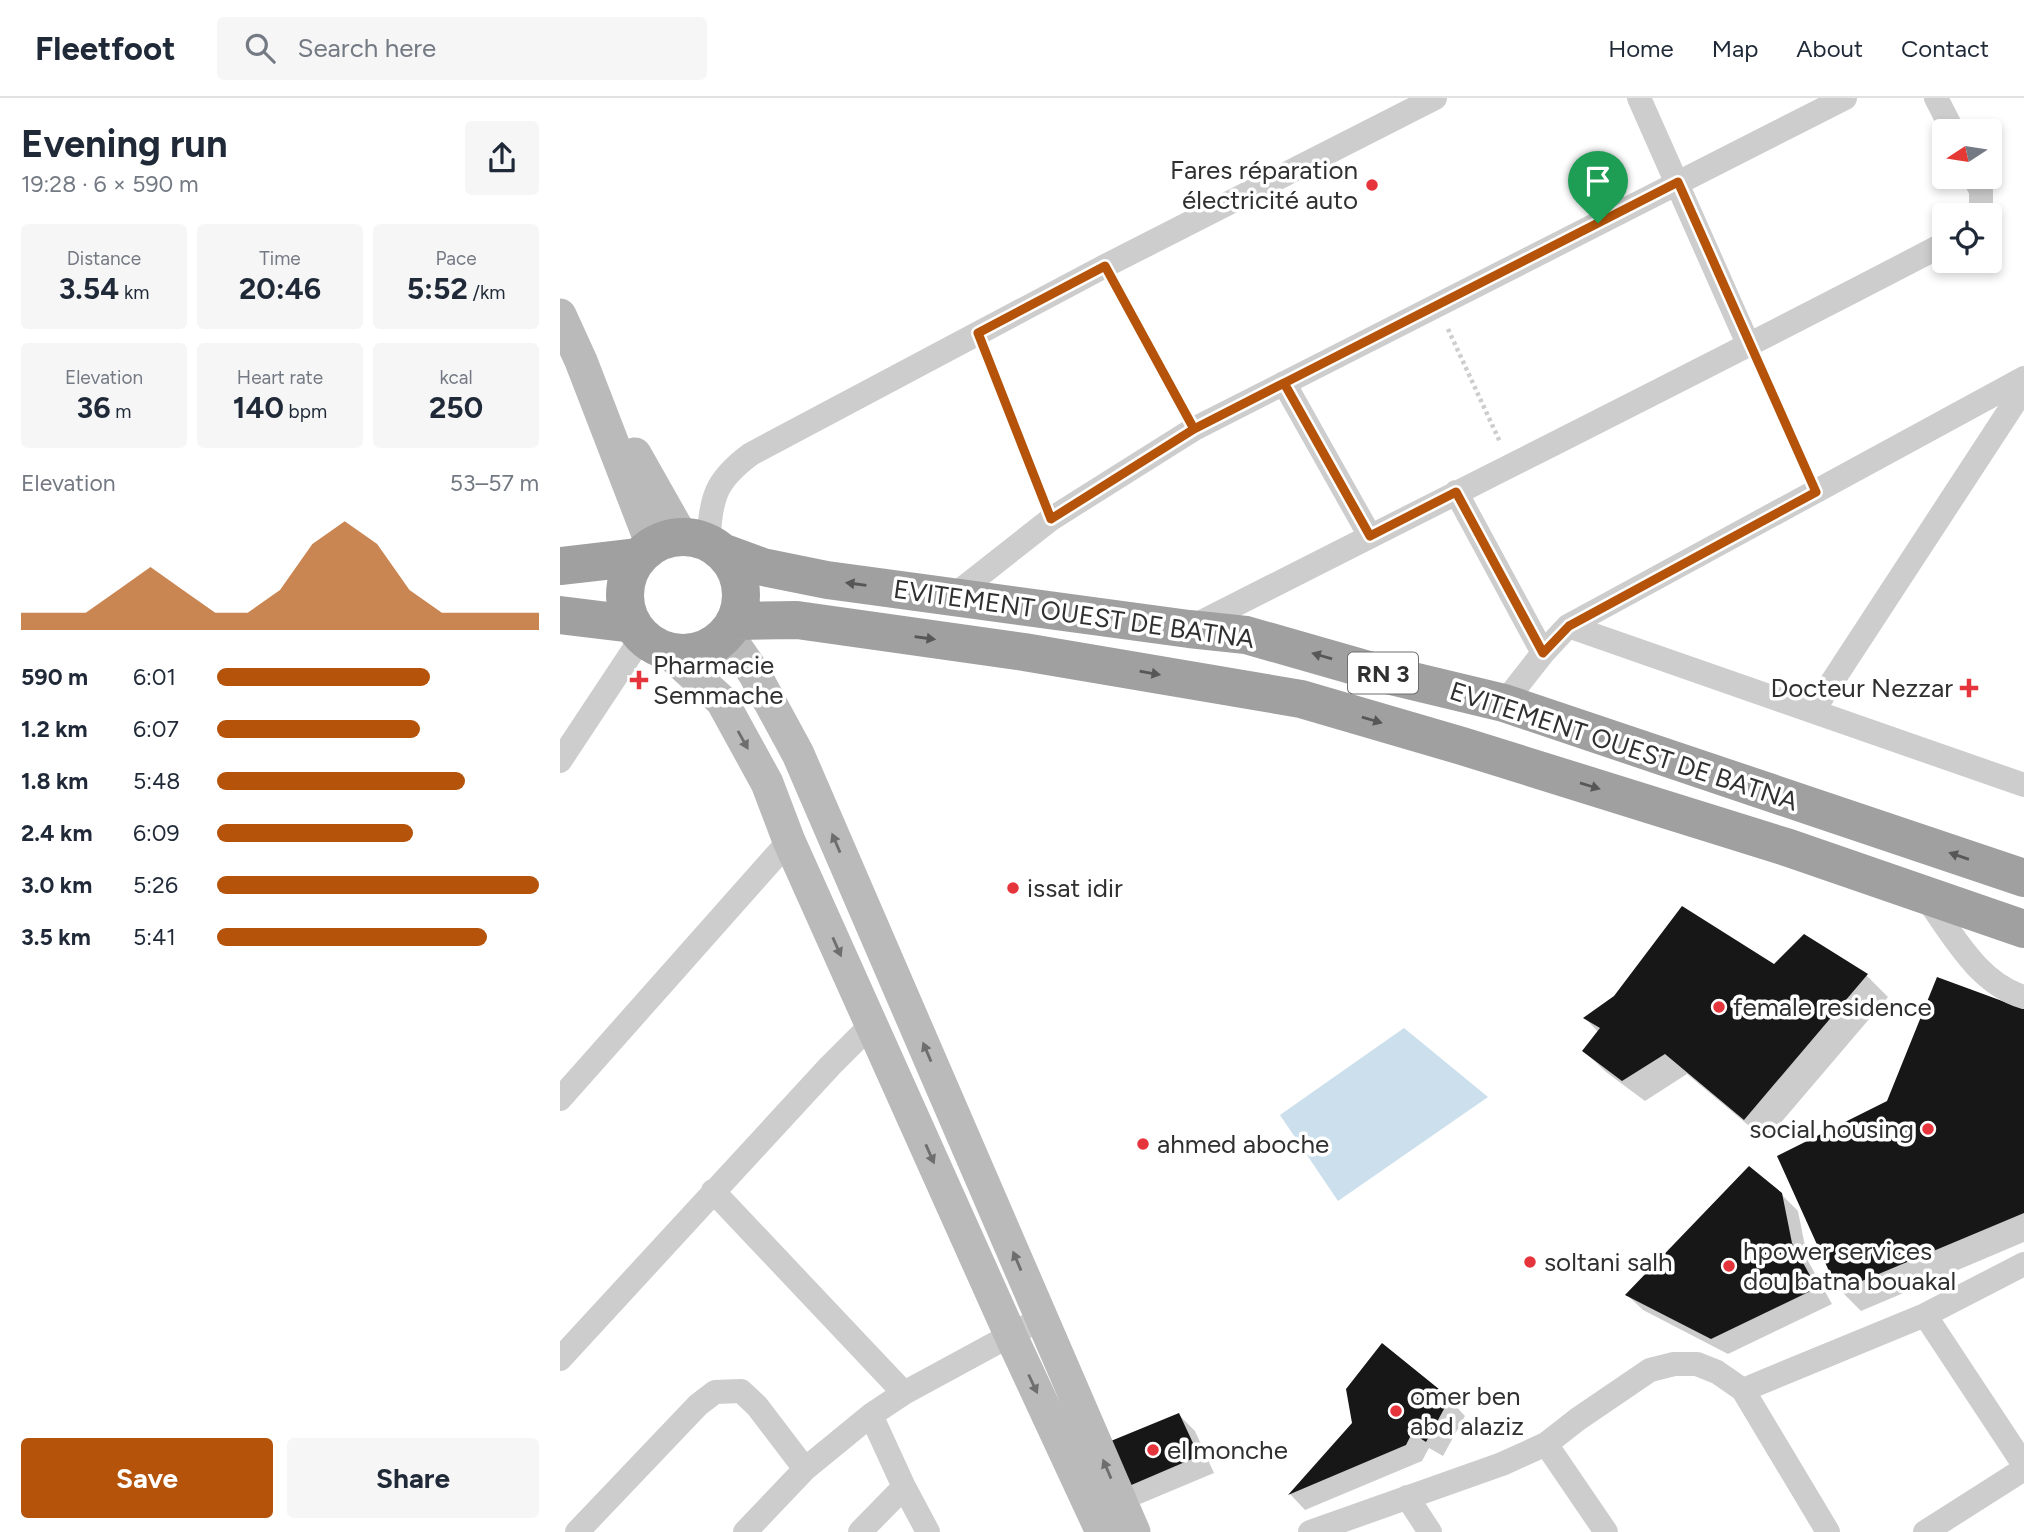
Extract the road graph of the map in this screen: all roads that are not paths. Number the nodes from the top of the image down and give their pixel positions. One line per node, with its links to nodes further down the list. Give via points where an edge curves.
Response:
1 (1435, 98): 15 (street, via 751,454 733,467)
2 (1639, 98): 6 (street)
3 (1845, 98): 6 (street)
4 (1936, 98): 5 (street)
5 (1946, 119)
6 (1678, 182): 9 (street); 11 (street)
7 (1932, 250): 9 (street)
8 (560, 315): 15 (main road)
9 (1749, 346): 13 (street)
10 (2024, 379): 19 (street)
11 (1284, 383): 14 (street); 17 (street, via 1194,429 1051,519)
12 (2024, 388): 25 (street)
13 (1456, 492): 14 (street); 23 (street)
14 (1370, 536): 21 (street)
15 (681, 547): 16 (highway, EVITEMENT OUEST DE BATNA / RN 3); 17 (highway, EVITEMENT OUEST DE BATNA / RN 3, one-way to 15, via 827,580); 20 (highway, via 733,565 739,578 740,607); 22 (highway, via 630,572 626,607)
16 (560, 566)
17 (952, 597): 21 (highway, EVITEMENT OUEST DE BATNA / RN 3)
18 (560, 615): 22 (highway)
19 (1569, 626): 23 (street); 25 (street)
20 (731, 628): 22 (highway, via 714,645 684,654); 30 (highway, EVITEMENT OUEST DE BATNA / RN 3, one-way to 30, via 797,620 1024,652 1301,699 1763,840); 38 (main road, one-way to 20, via 798,754)
21 (1189, 629): 24 (highway, EVITEMENT OUEST DE BATNA / RN 3, one-way to 21, via 1246,635)
22 (648, 638): 26 (street); 28 (main road, one-way to 28, via 722,701 767,783)
23 (1543, 653): 24 (street)
24 (1504, 703): 29 (highway, EVITEMENT OUEST DE BATNA / RN 3, one-way to 24)
25 (1813, 712): 27 (street)
26 (560, 761)
27 (2024, 785)
28 (789, 841): 33 (main road, one-way to 33); 34 (street)
29 (2024, 877)
30 (1924, 895): 31 (highway, EVITEMENT OUEST DE BATNA / RN 3); 32 (street, via 1986,979)
31 (2024, 929)
32 (2024, 997)
33 (872, 1024): 35 (street); 39 (main road, one-way to 39)
34 (560, 1099)
35 (713, 1191): 40 (street); 42 (street)
36 (2024, 1264): 37 (street)
37 (1925, 1315): 41 (street); 45 (street)
38 (1042, 1318): 39 (street); 54 (main road, one-way to 38)
39 (1010, 1334): 42 (street); 53 (main road, one-way to 53)
40 (560, 1359)
41 (1743, 1391): 44 (street, via 1697,1364 1650,1370); 58 (street)
42 (904, 1393): 43 (street)
43 (871, 1415): 46 (street); 47 (street)
44 (1546, 1444): 48 (street); 57 (street)
45 (2024, 1467): 59 (street)
46 (806, 1469): 49 (street, via 741,1391 715,1392); 50 (street)
47 (904, 1487): 51 (street); 52 (street)
48 (1407, 1497): 55 (street); 56 (street)
49 (576, 1532)
50 (745, 1532)
51 (860, 1532)
52 (928, 1532)
53 (1101, 1532)
54 (1135, 1532)
55 (1310, 1532)
56 (1430, 1532)
57 (1606, 1532)
58 (1828, 1532)
59 (1925, 1532)

